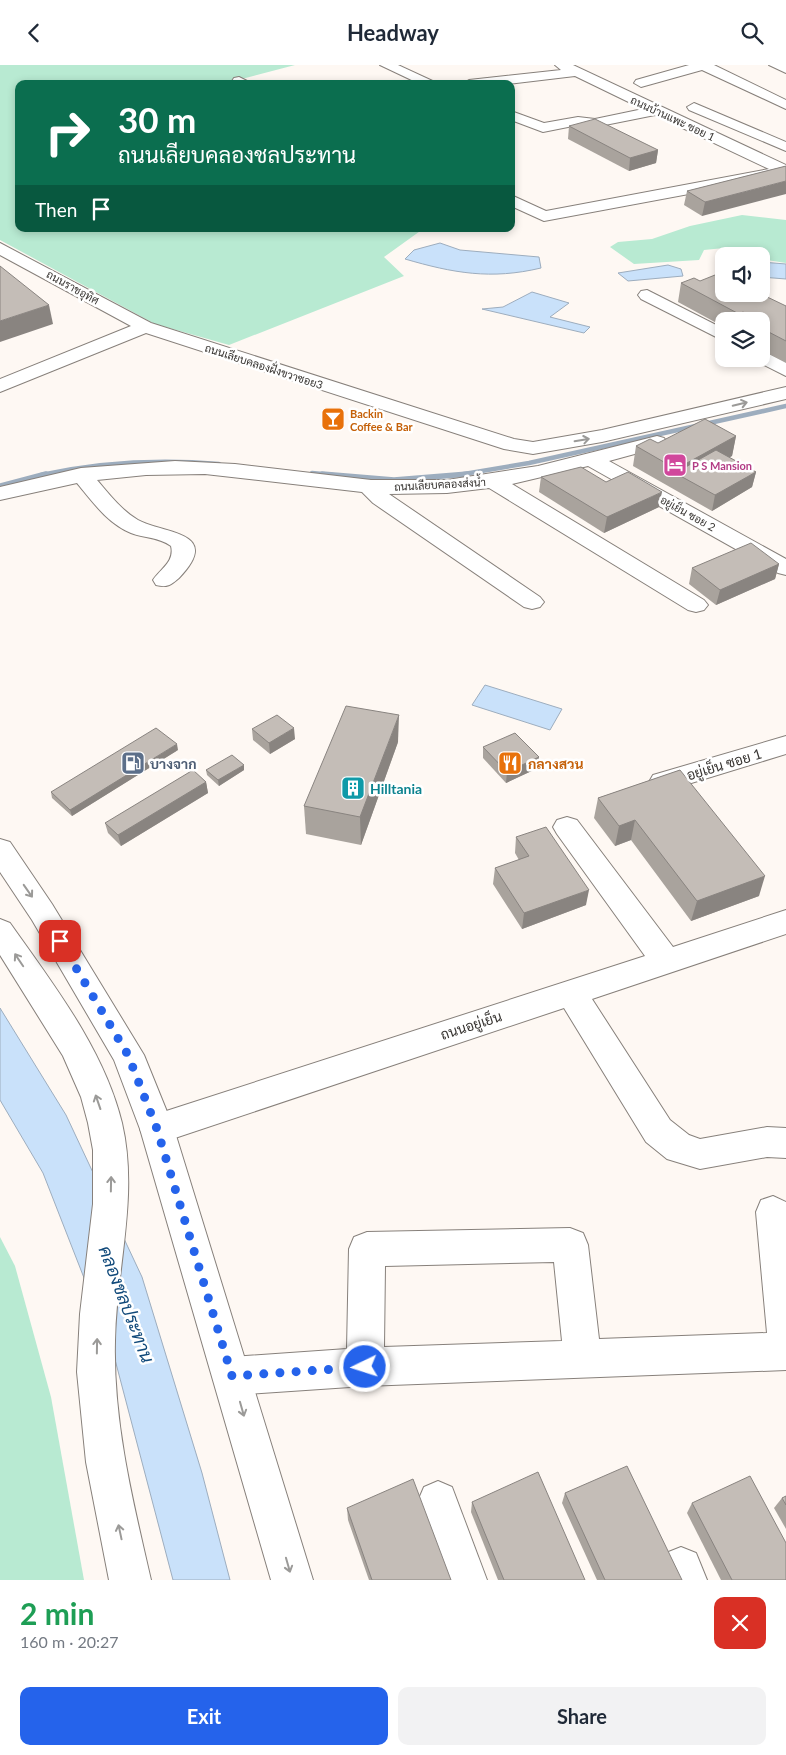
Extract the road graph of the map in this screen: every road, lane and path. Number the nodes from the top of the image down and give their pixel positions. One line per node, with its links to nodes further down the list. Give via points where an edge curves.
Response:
1 (387, 65): 8 (street)
2 (562, 65): 6 (street, ถนนบ้านแพะ ซอย 1)
3 (703, 65): 10 (street); 11 (street)
4 (776, 65): 5 (street)
5 (786, 69)
6 (577, 72): 9 (street); 15 (street, ถนนบ้านแพะ ซอย 1)
7 (625, 75): 10 (street)
8 (423, 80)
9 (505, 80)
10 (641, 83): 13 (street)
11 (746, 86): 12 (street); 16 (street)
12 (729, 91)
13 (664, 93)
14 (704, 98): 19 (street, via 683,102)
15 (657, 110): 17 (street, via 595,123 578,121 543,128); 21 (street, ถนนบ้านแพะ ซอย 1)
16 (783, 111)
17 (515, 117)
18 (760, 119): 19 (street)
19 (735, 125): 20 (street)
20 (786, 147)
21 (785, 170): 22 (street, via 544,216)
22 (515, 202)
23 (0, 248): 25 (street, ถนนราชอุทิศ)
24 (647, 295): 26 (street)
25 (145, 327): 29 (street); 32 (street, ถนนเลียบคลองฝั่งขวาซอย3, via 492,441)
26 (715, 331)
27 (770, 362): 28 (street)
28 (786, 370)
29 (0, 386)
30 (786, 393): 32 (street, one-way to 30, via 602,436)
31 (786, 411): 33 (street, ถนนเลียบคลองส่งน้ำ)
32 (533, 447): 34 (street)
33 (590, 459): 34 (street, ถนนเลียบคลองส่งน้ำ); 39 (street, อยู่เย็น ซอย 2)
34 (555, 467): 36 (street, ถนนเลียบคลองส่งน้ำ)
35 (81, 474): 37 (street, ถนนเลียบคลองส่งน้ำ, via 126,469 196,468); 38 (street, ถนนเลียบคลองส่งน้ำ); 40 (street, via 114,513 139,529 171,537 181,543 184,550 182,561)
36 (493, 481): 37 (street, ถนนเลียบคลองส่งน้ำ, via 417,488); 42 (street)
37 (369, 487): 41 (street)
38 (0, 494)
39 (786, 569)
40 (164, 580)
41 (532, 602)
42 (696, 605)
43 (786, 745): 44 (street, อยู่เย็น ซอย 1)
44 (662, 782)
45 (567, 827): 49 (street)
46 (0, 851): 51 (street, one-way to 51, via 42,912 128,1055)
47 (786, 921): 49 (street, ถนนอยู่เย็น)
48 (0, 931): 60 (street, one-way to 48, via 102,1448 97,1395 96,1340 112,1183 110,1149 88,1073 60,1022)
49 (666, 961): 50 (street, ถนนอยู่เย็น)
50 (571, 992): 51 (street, ถนนอยู่เย็น); 52 (street, via 658,1131 679,1148 700,1154 767,1142)
51 (157, 1129): 58 (street)
52 (786, 1143)
53 (773, 1212): 54 (street)
54 (786, 1341)
55 (786, 1351): 56 (street)
56 (583, 1359): 57 (street); 57 (street, via 570,1245 367,1249)
57 (365, 1367): 58 (street)
58 (232, 1376): 61 (street, one-way to 61)
59 (438, 1501): 62 (street)
60 (130, 1580)
61 (292, 1580)
62 (466, 1580)

